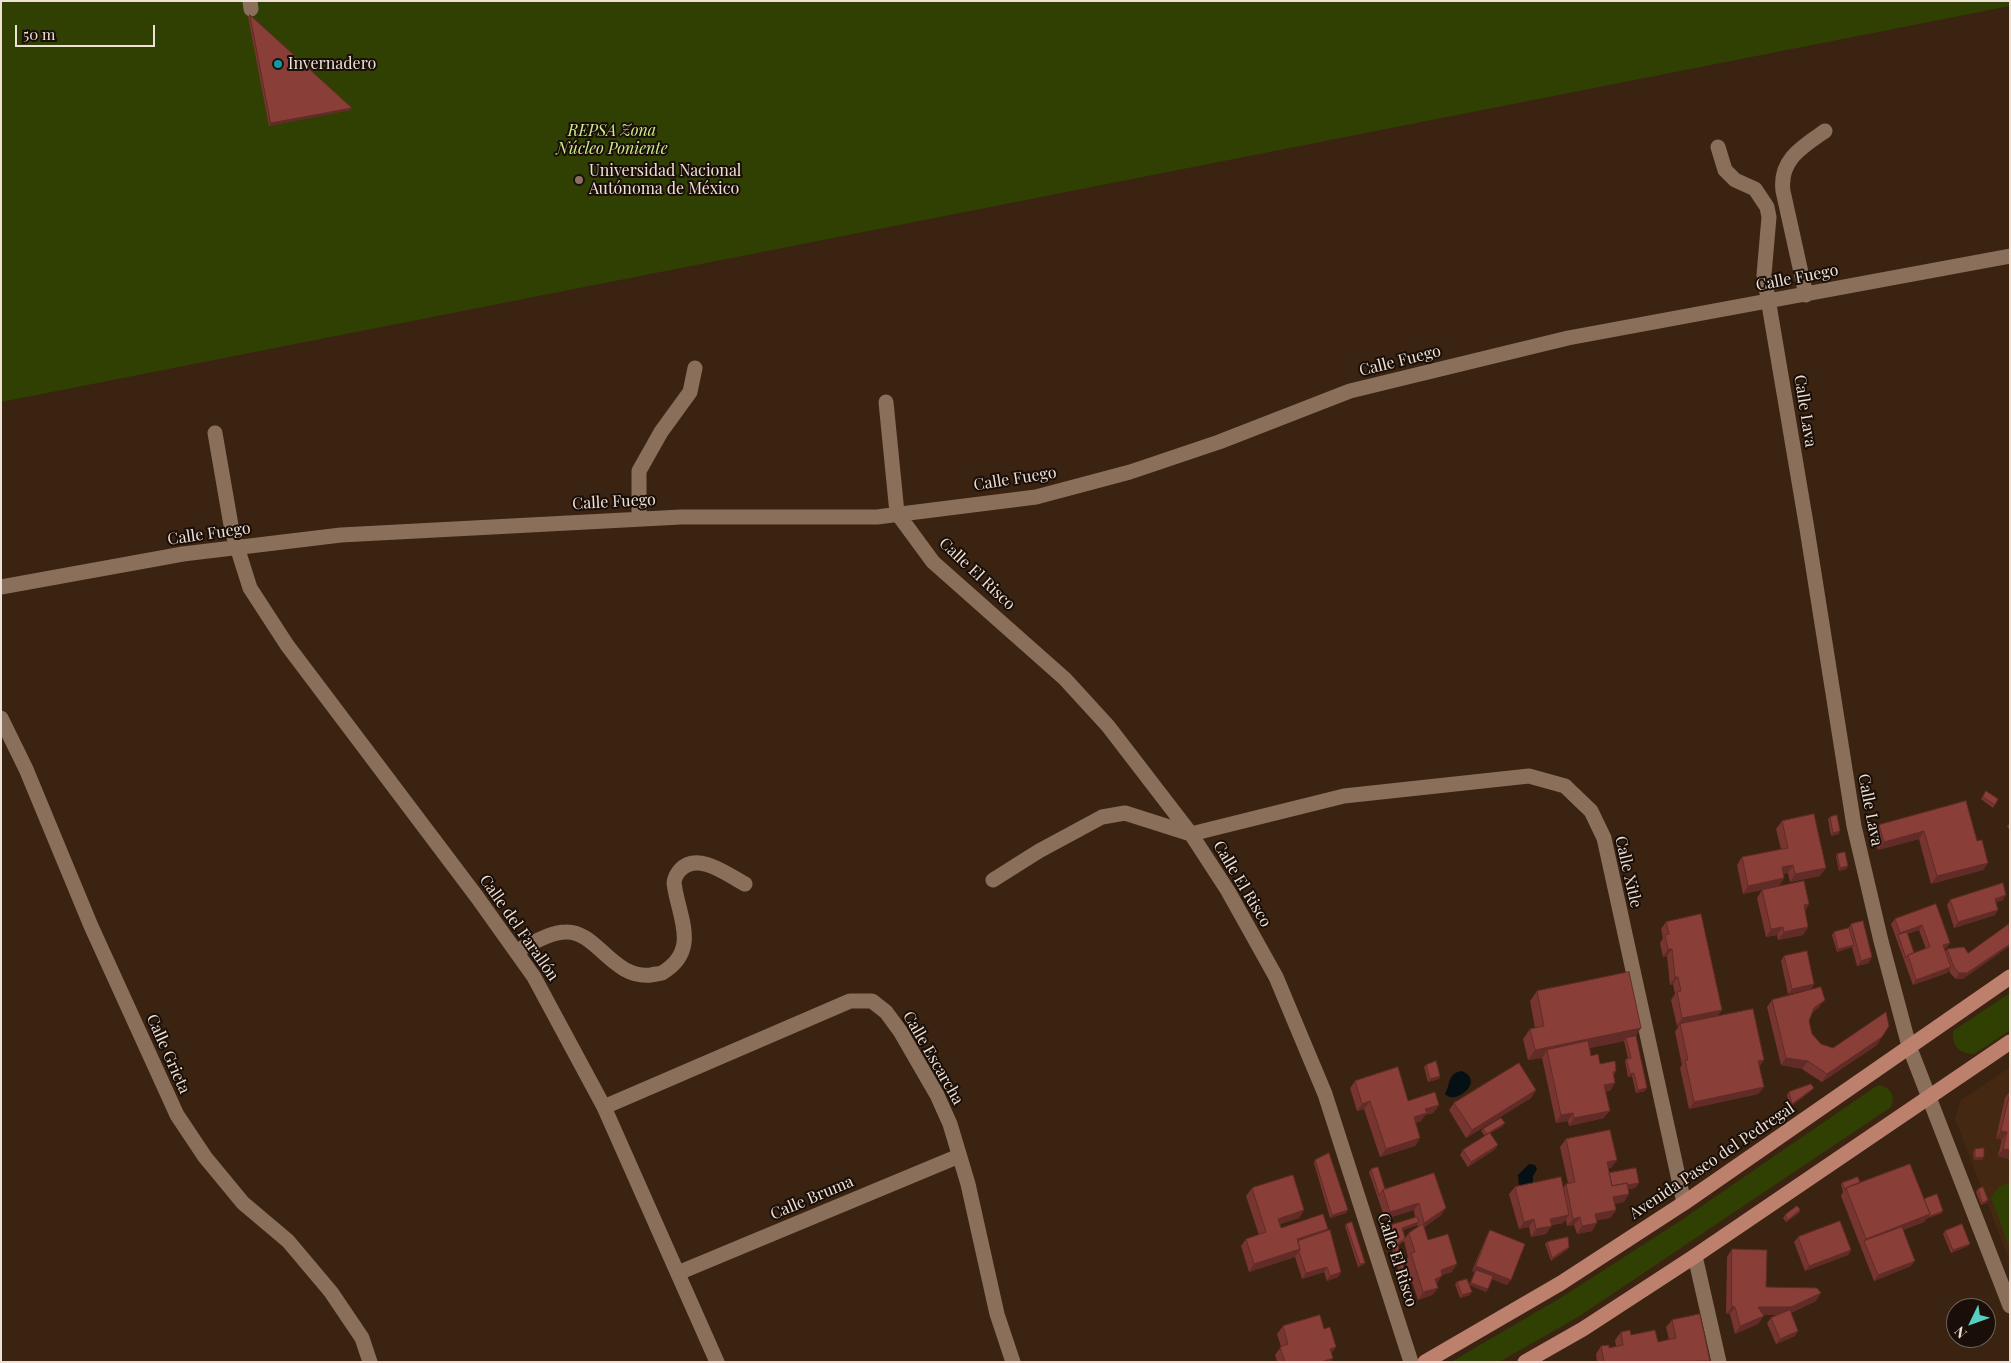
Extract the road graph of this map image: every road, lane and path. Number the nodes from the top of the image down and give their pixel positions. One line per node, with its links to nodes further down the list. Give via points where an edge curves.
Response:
1 (1825, 131): 4 (street, via 1794,153 1782,176)
2 (1718, 147): 5 (street, Calle Lava, via 1725,170 1735,180 1755,189 1767,207 1770,228 1764,275)
3 (2010, 256): 4 (street, Calle Fuego)
4 (1806, 295): 5 (street, Calle Fuego)
5 (1769, 302): 9 (street, Calle Fuego, via 1568,338 1350,392 1139,469 1036,497); 20 (street, Calle Lava, via 1854,826)
6 (695, 368): 10 (street, via 690,392 661,432 639,471)
7 (886, 402): 9 (street)
8 (215, 433): 11 (street, Calle del Farallón)
9 (897, 513): 10 (street, Calle Fuego, via 877,517); 14 (street, Calle El Risco, via 933,562 1052,667 1102,719)
10 (639, 518): 11 (street, Calle Fuego, via 341,535)
11 (236, 548): 12 (street, Calle Fuego, via 97,568); 17 (street, Calle del Farallón, via 250,588 286,645)
12 (1, 587)
13 (1, 718): 28 (street, Calle Grieta, via 176,1115 243,1203 288,1241 332,1292 362,1338)
14 (1191, 834): 15 (street, via 1124,813 1102,816); 24 (street, Calle Xitle, via 1344,796 1529,776 1565,786 1591,812 1604,838); 31 (street, Calle El Risco, via 1228,891 1276,977 1325,1094)
15 (993, 880)
16 (745, 884): 17 (street, via 697,862 679,871 674,881 685,934 683,949 675,962 661,974 641,976 617,966 588,940 566,932 540,939)
17 (516, 951): 22 (street, Calle del Farallón, via 559,1021)
18 (2010, 977): 20 (main road, Avenida Paseo del Pedregal)
19 (2010, 1042): 21 (main road)
20 (1910, 1046): 21 (street, Calle Lava); 24 (main road, Avenida Paseo del Pedregal)
21 (1928, 1098): 25 (main road); 27 (street, Calle Lava)
22 (604, 1107): 23 (street, Calle Escarcha, via 850,1001 872,1001 886,1012 900,1031 938,1095); 26 (street, Calle del Farallón)
23 (959, 1156): 26 (street, Calle Bruma); 30 (street, Calle Escarcha, via 997,1314)
24 (1684, 1203): 32 (main road, Avenida Paseo del Pedregal, via 1561,1283)
25 (1695, 1256): 33 (main road, via 1584,1329); 34 (street)
26 (678, 1273): 29 (street, Calle del Farallón)
27 (2010, 1306)
28 (370, 1362)
29 (717, 1362)
30 (1013, 1362)
31 (1411, 1362)
32 (1425, 1362)
33 (1526, 1362)
34 (1719, 1362)

